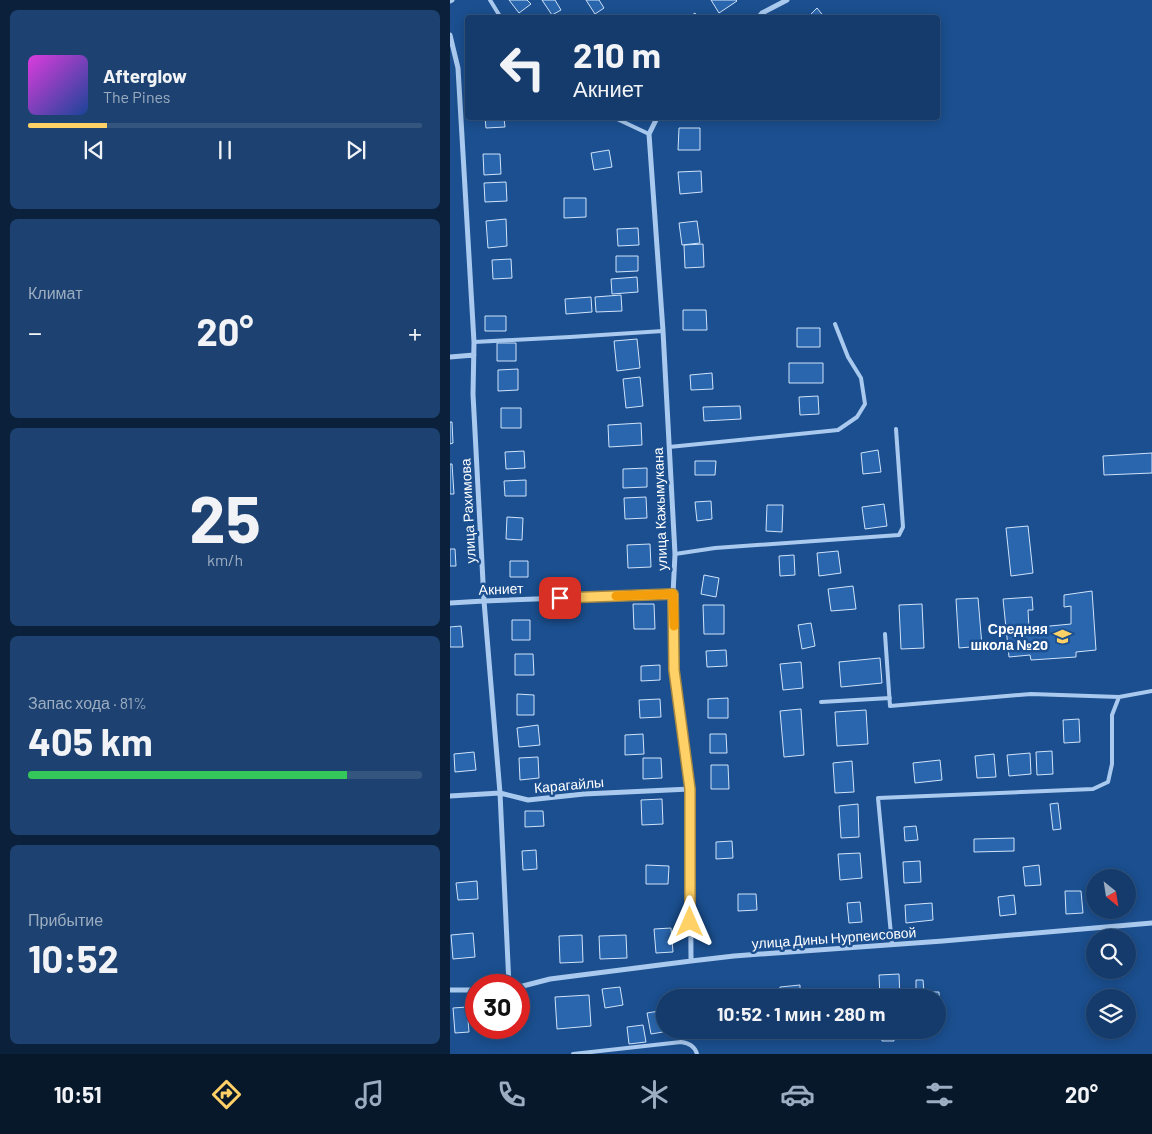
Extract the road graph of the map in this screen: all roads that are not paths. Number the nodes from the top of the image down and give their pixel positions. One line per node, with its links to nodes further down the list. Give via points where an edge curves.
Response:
1 (490, 0): 3 (lane)
2 (787, 0): 4 (street)
3 (499, 15)
4 (760, 15)
5 (450, 35): 11 (street, улица Рахимова, via 458,68)
6 (620, 120): 8 (lane)
7 (656, 120): 8 (street)
8 (649, 134): 10 (street, улица Кажымукана)
9 (835, 324): 15 (lane, via 860,378 865,404 857,417 838,430)
10 (663, 331): 11 (lane); 15 (street, улица Кажымукана)
11 (474, 342): 12 (street, улица Рахимова)
12 (474, 355): 13 (street); 18 (street, улица Рахимова, via 473,394)
13 (450, 356)
14 (896, 429): 16 (lane, via 903,527 899,535 715,548)
15 (669, 447): 16 (street, улица Кажымукана)
16 (675, 554): 17 (street, улица Кажымукана)
17 (673, 594): 18 (street, Акниет); 25 (street, улица Кажымукана, via 674,670)
18 (484, 601): 19 (street, Акниет); 26 (street, улица Рахимова)
19 (450, 604)
20 (885, 634): 23 (lane)
21 (1152, 691): 22 (lane)
22 (1119, 697): 23 (lane, via 1031,694 890,706); 29 (lane, via 1112,715 1112,764 1108,782 1093,788 878,798)
23 (890, 698): 24 (lane)
24 (822, 702)
25 (690, 789): 26 (street, Карагайлы, via 528,800); 30 (street, улица Кажымукана)
26 (500, 793): 27 (street, Карагайлы); 31 (street, улица Рахимова)
27 (450, 796)
28 (1152, 923): 29 (street, улица Дины Нурпеисовой)
29 (892, 945): 30 (street, улица Дины Нурпеисовой)
30 (690, 961): 32 (street, улица Дины Нурпеисовой)
31 (508, 974)
32 (530, 984)
33 (450, 990): 34 (street)
34 (465, 990)
35 (573, 1054): 36 (lane, via 682,1042 692,1046)
36 (696, 1054)

